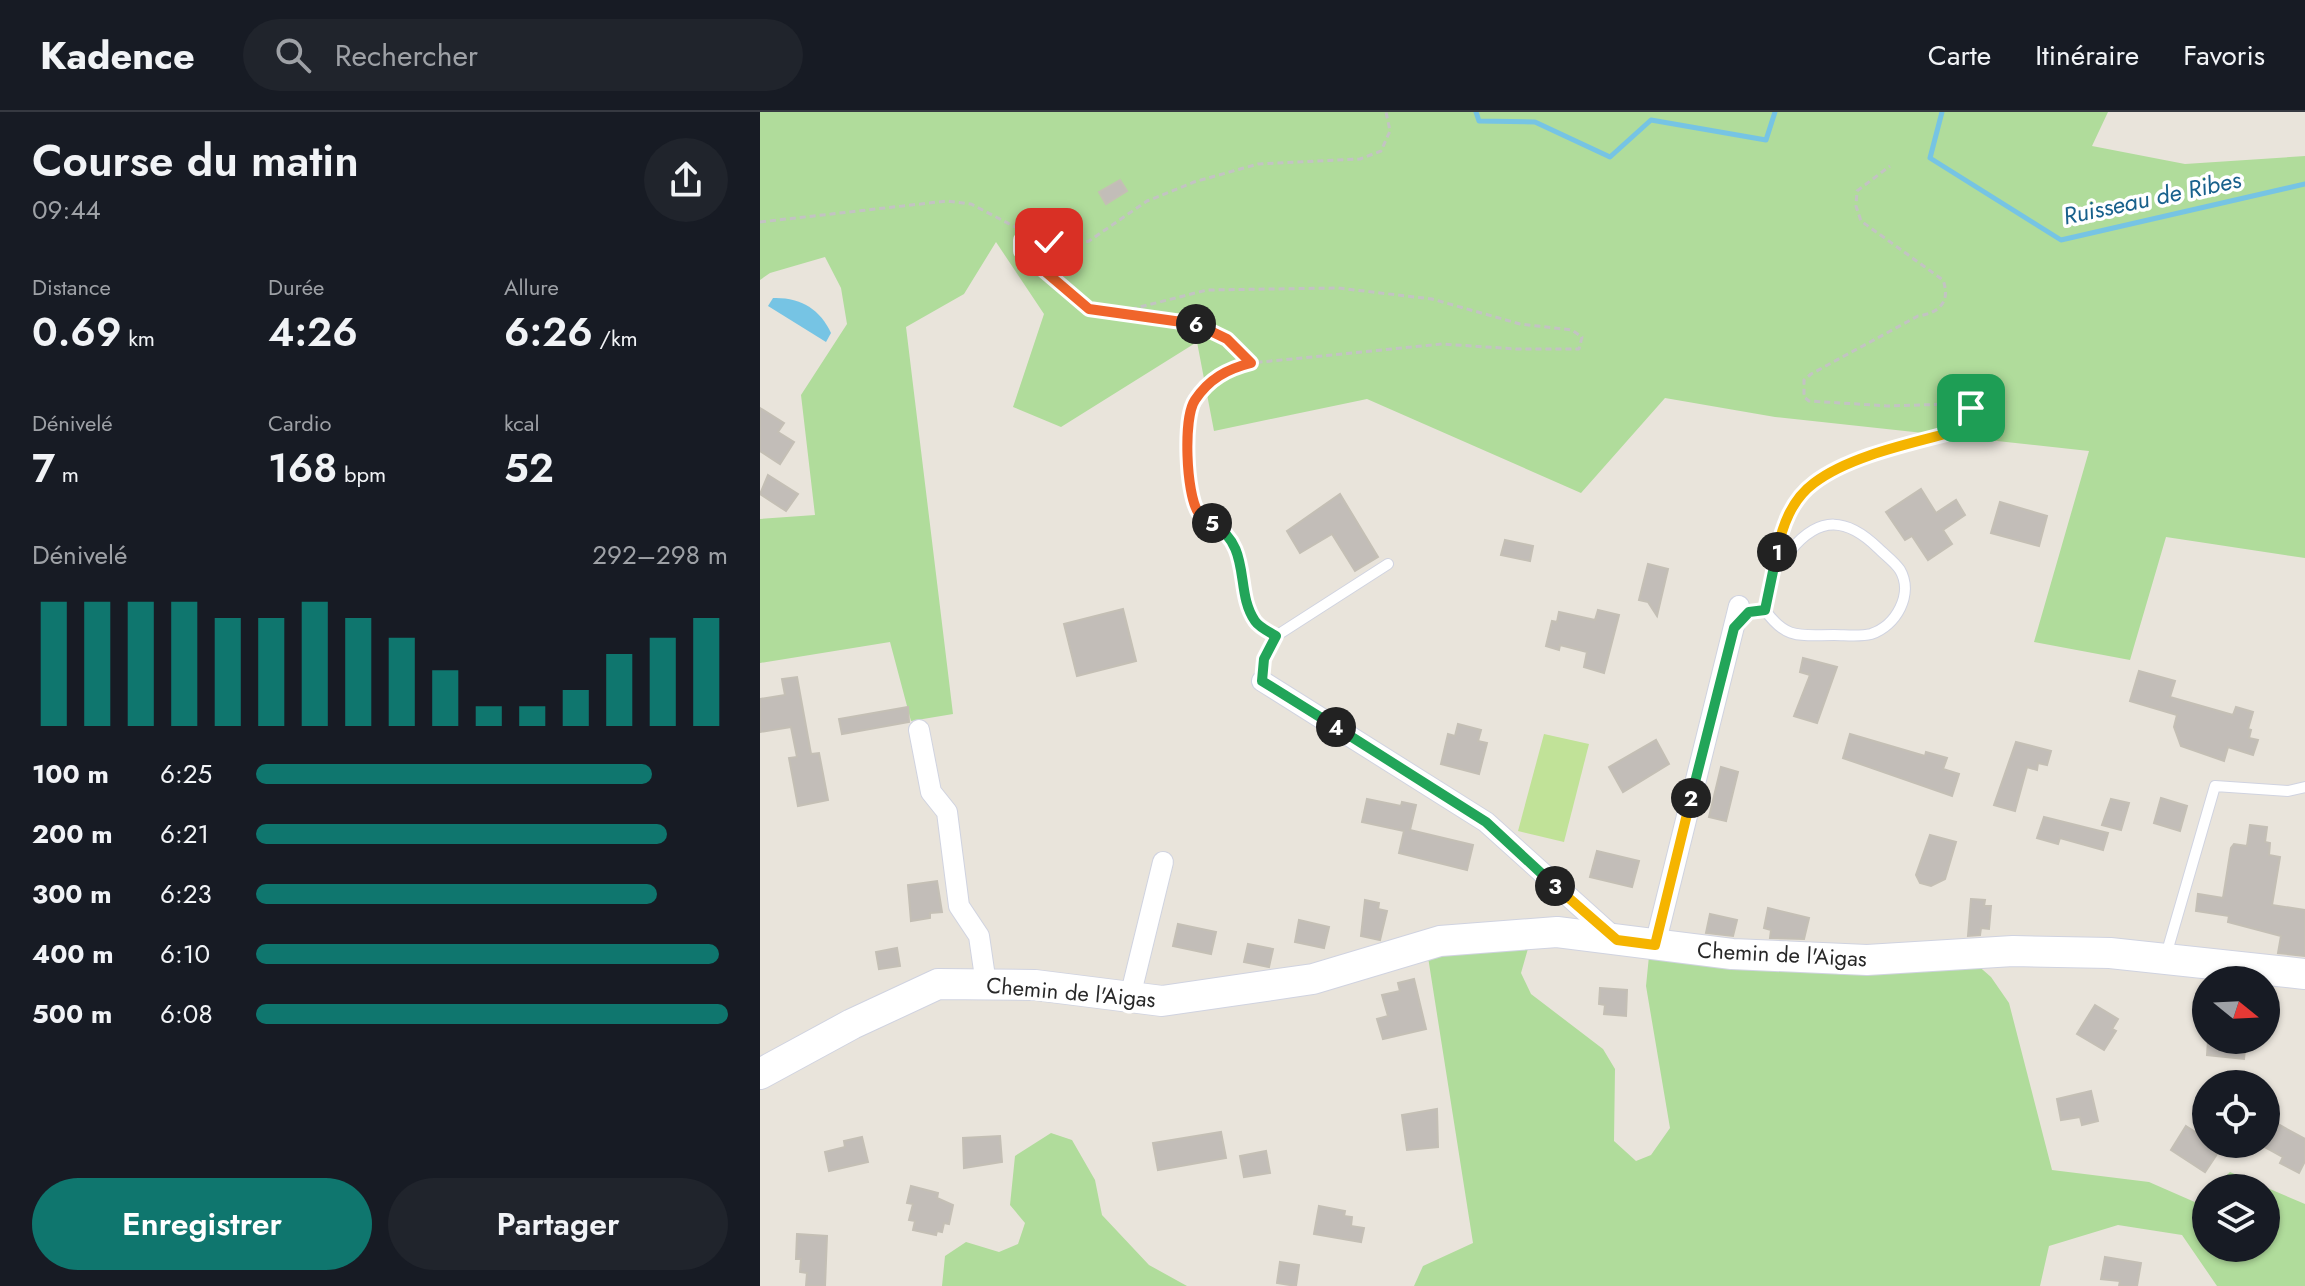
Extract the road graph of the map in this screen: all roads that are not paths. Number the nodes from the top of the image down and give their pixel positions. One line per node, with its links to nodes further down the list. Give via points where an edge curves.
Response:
1 (1388, 564): 5 (lane, via 1276,636 1264,659)
2 (1739, 606): 4 (street)
3 (1765, 610): 3 (lane, via 1790,635 1869,635 1883,629 1903,603 1906,586 1899,569 1860,531 1840,524 1821,526 1805,534 1772,573); 4 (lane, via 1749,612)
4 (1734, 628): 10 (street)
5 (1262, 681): 9 (street, via 1486,822)
6 (919, 730): 13 (street, via 931,792 947,812 959,906 979,936)
7 (2305, 787): 11 (lane, via 2288,791 2215,786)
8 (1163, 862): 14 (street)
9 (1617, 940): 10 (street, Chemin de l'Aigas); 14 (street, Chemin de l'Aigas, via 1557,932 1440,941 1313,979 1162,1001)
10 (1655, 945): 11 (street, Chemin de l'Aigas, via 1867,960 2013,951)
11 (2165, 959): 12 (street, Chemin de l'Aigas)
12 (2305, 974)
13 (986, 984): 14 (street, Chemin de l'Aigas); 15 (street, Chemin de l'Aigas, via 938,984)
14 (1130, 997)
15 (760, 1074)

